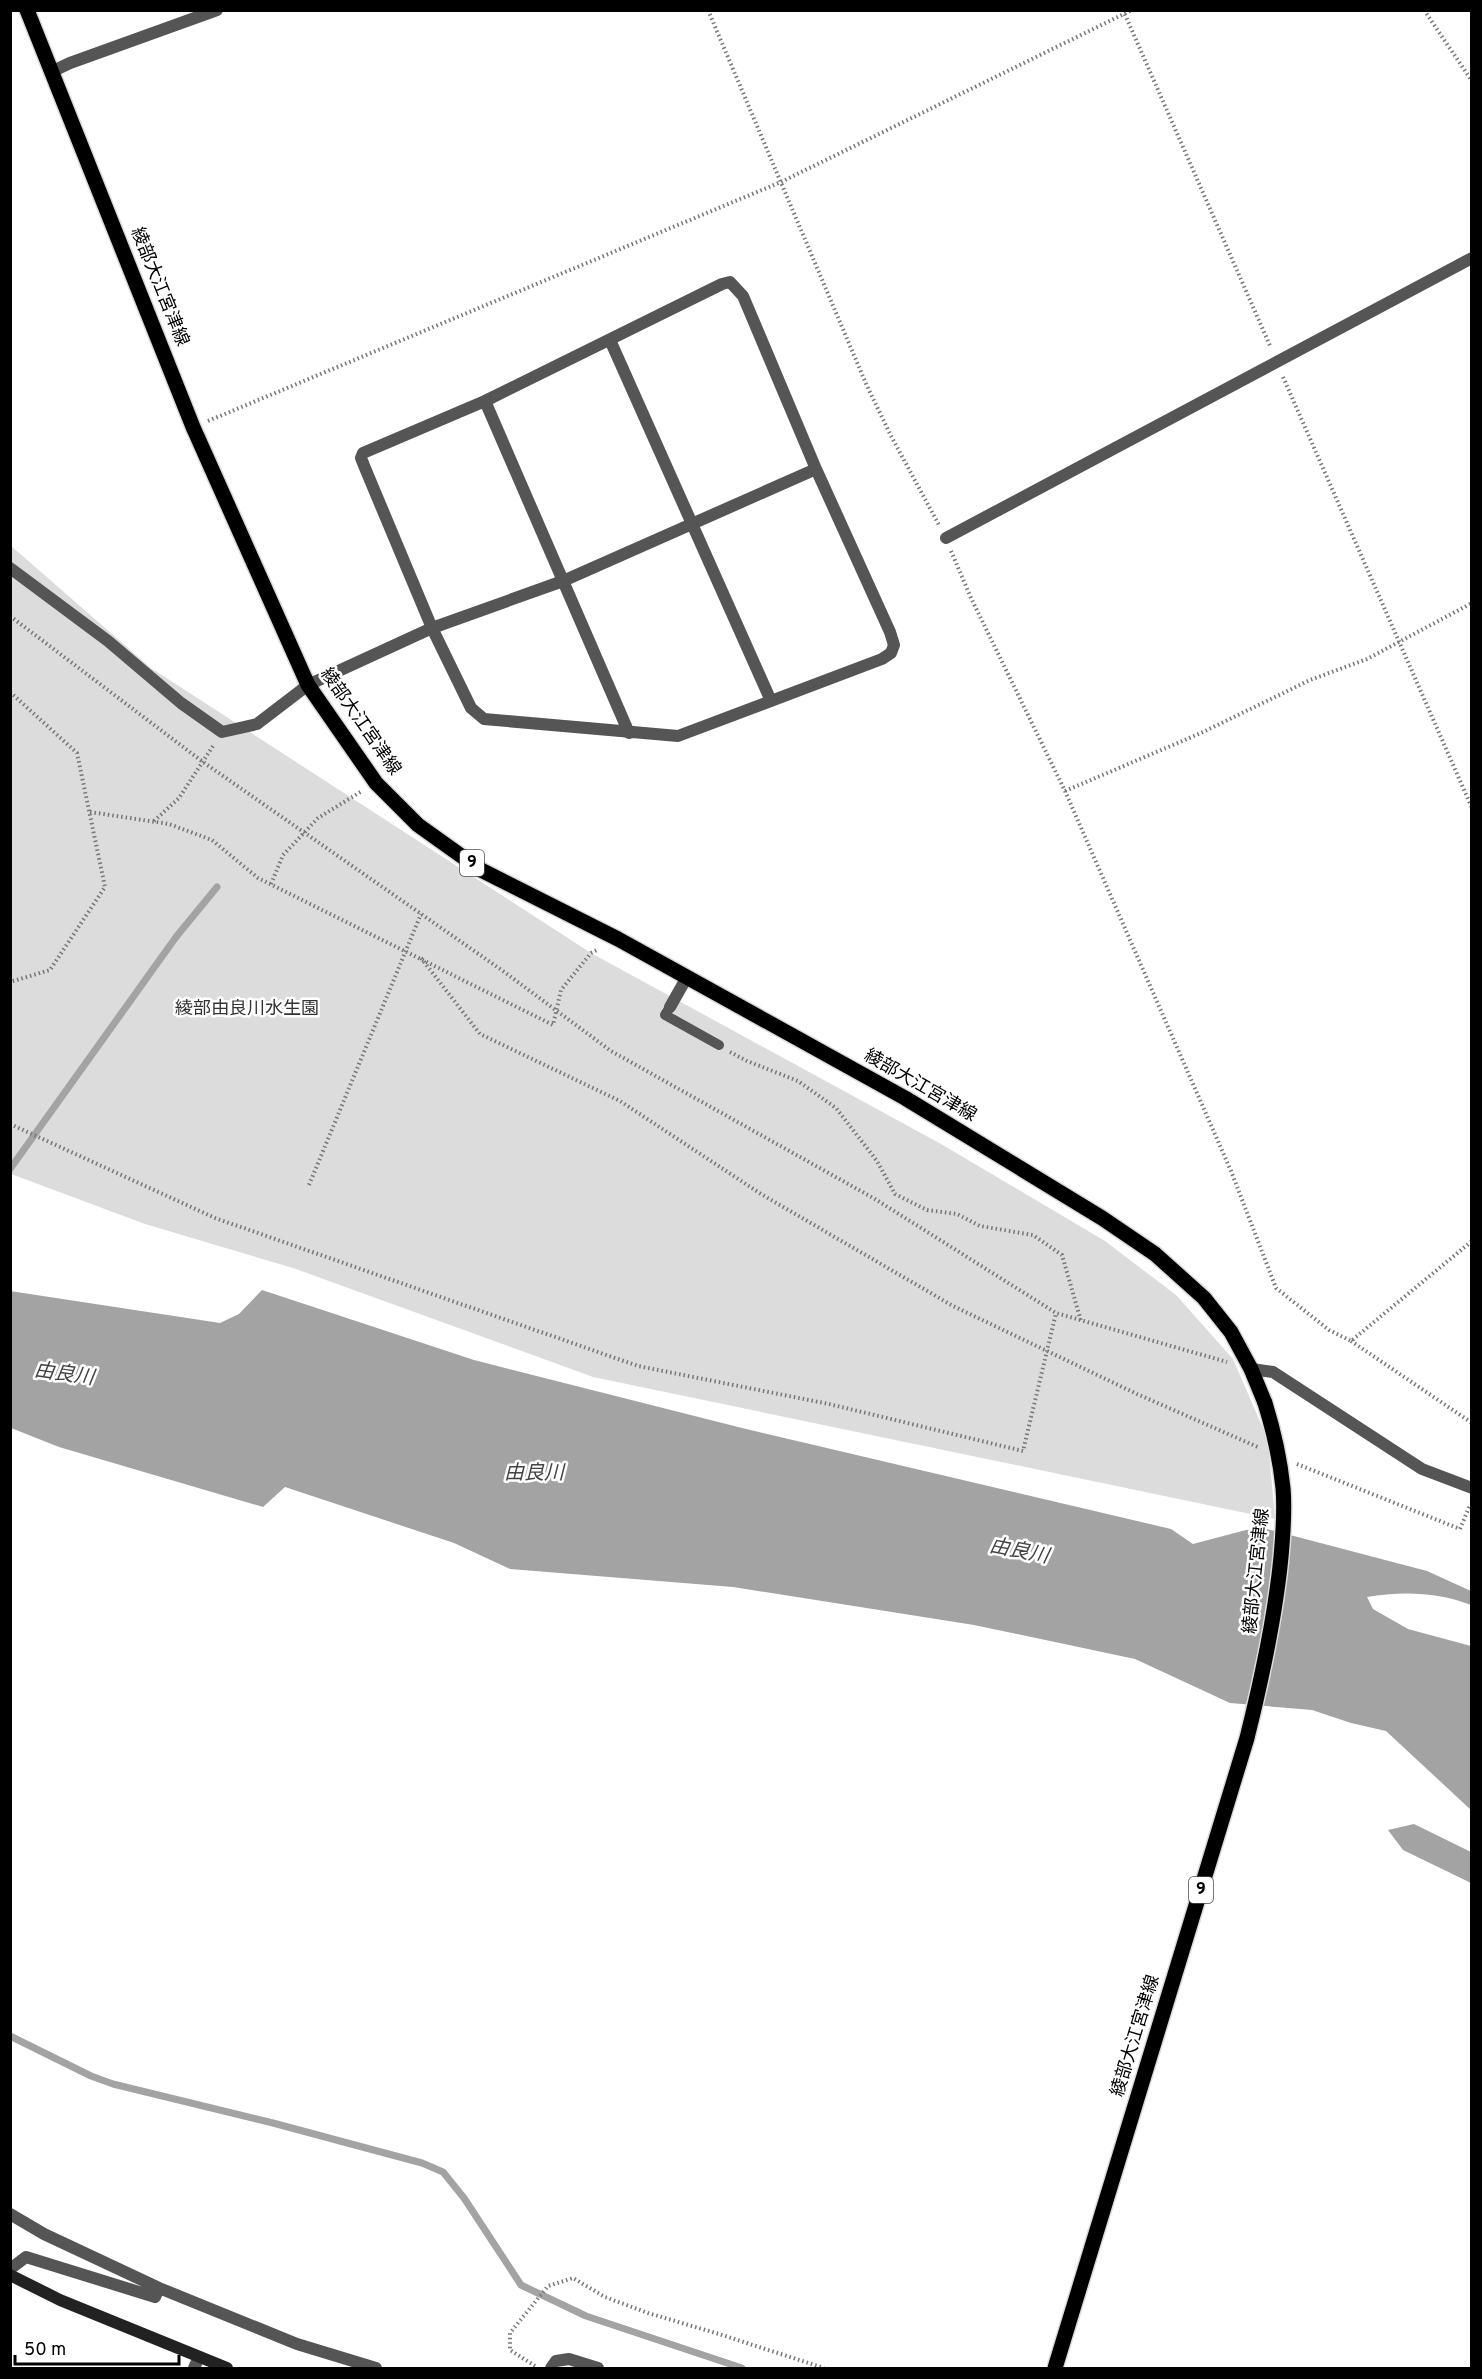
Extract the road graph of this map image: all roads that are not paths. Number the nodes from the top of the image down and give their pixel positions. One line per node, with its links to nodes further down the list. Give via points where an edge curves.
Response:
1 (27, 10): 3 (main road, 綾部大江宮津線 / 9)
2 (217, 10): 3 (street)
3 (51, 72): 13 (main road, 綾部大江宮津線 / 9, via 193,427)
4 (1472, 258): 9 (street)
5 (610, 340): 6 (street); 7 (street, via 730,282 743,296); 8 (street)
6 (484, 402): 11 (street); 12 (street, via 366,452 361,458)
7 (816, 470): 8 (street); 14 (street, via 894,645 882,659)
8 (691, 524): 11 (street); 14 (street)
9 (946, 538)
10 (10, 568): 13 (street, via 108,640 181,703 222,732 257,724)
11 (563, 581): 12 (street); 15 (street)
12 (432, 628): 13 (street); 15 (street, via 471,708 484,719)
13 (308, 685): 16 (main road, 綾部大江宮津線 / 9, via 376,783 418,825 481,870)
14 (771, 701): 15 (street, via 678,736)
15 (629, 733)
16 (687, 977): 17 (street); 19 (main road, 綾部大江宮津線 / 9, via 905,1098 1155,1254 1204,1298 1231,1332)
17 (670, 1007): 18 (lane, via 664,1016)
18 (719, 1045)
19 (1251, 1369): 20 (street, via 1273,1372 1422,1469); 30 (main road, 綾部大江宮津線 / 9, bridge, via 1278,1446 1283,1502 1278,1589 1268,1651 1247,1738)
20 (1472, 1488)
21 (10, 2214): 24 (street)
22 (10, 2269): 24 (street, via 26,2257 155,2297)
23 (10, 2275): 25 (street)
24 (159, 2288): 27 (street, via 297,2344)
25 (196, 2363): 26 (street)
26 (227, 2368)
27 (376, 2368)
28 (551, 2368): 29 (street, via 556,2361 570,2359)
29 (598, 2368)
30 (1055, 2368)

